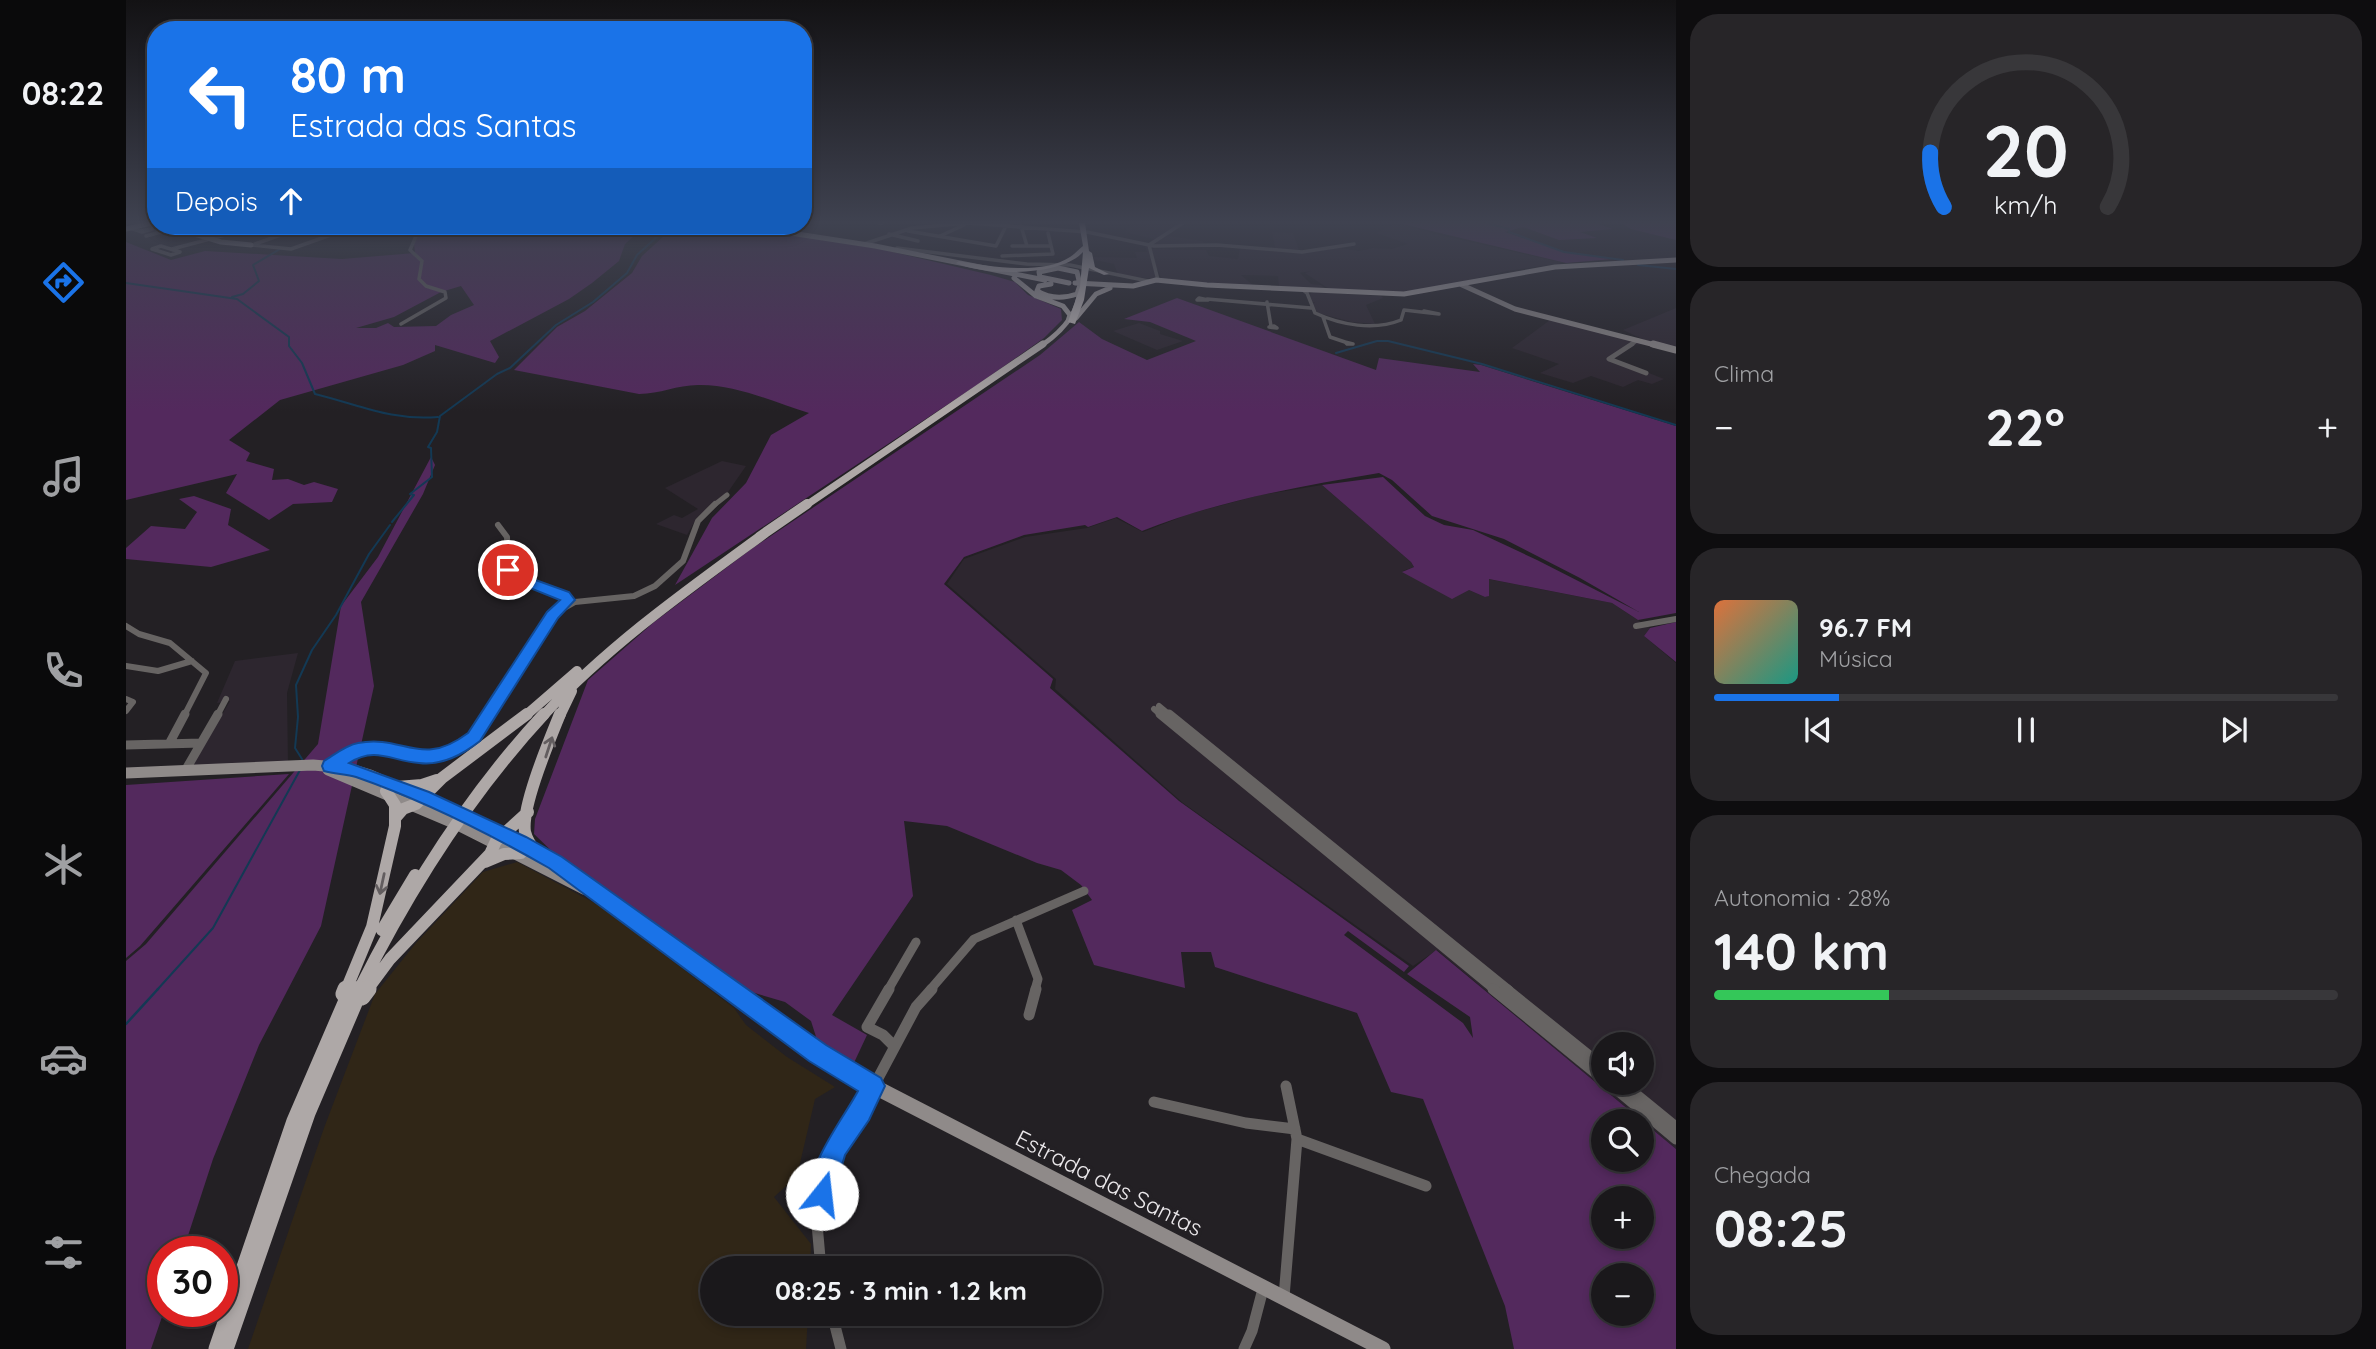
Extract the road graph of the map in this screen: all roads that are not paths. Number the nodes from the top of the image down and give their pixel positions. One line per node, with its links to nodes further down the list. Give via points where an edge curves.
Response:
1 (426, 286): 19 (street, via 445,292 446,298)
2 (1024, 286): 18 (main road, via 1032,294 1066,307)
3 (1043, 286): 4 (main road, via 1036,290 1044,296 1064,298 1077,294)
4 (1080, 286)
5 (1081, 286): 18 (highway, via 1081,303)
6 (1104, 286): 10 (main road)
7 (1129, 286): 10 (main road)
8 (1224, 286): 12 (main road)
9 (1475, 286): 11 (main road)
10 (1122, 287): 18 (main road, via 1100,291)
11 (1470, 287): 12 (main road, via 1404,294 1315,290); 21 (main road, via 1516,309)
12 (1305, 294): 15 (street)
13 (1207, 299): 14 (street)
14 (1267, 302): 15 (street); 20 (street)
15 (1311, 308): 17 (street)
16 (1424, 311): 17 (street, via 1404,310 1401,320 1384,325)
17 (1323, 317): 22 (street, via 1330,337)
18 (1070, 322): 31 (main road, via 1058,336 765,533)
19 (401, 324)
20 (1271, 326)
21 (1638, 340): 23 (main road); 24 (street, via 1609,359)
22 (1345, 342)
23 (1676, 350)
24 (1646, 373)
25 (727, 495): 27 (street, via 701,516 683,562 662,581 624,598 606,596)
26 (498, 525): 27 (street, via 507,537 511,574 564,595 568,600)
27 (563, 606): 41 (street, via 552,615 484,724 458,749 419,757 373,747 358,749)
28 (1676, 619): 30 (street)
29 (126, 626): 32 (street, via 166,640)
30 (1636, 626)
31 (617, 641): 44 (main road); 48 (main road, one-way to 31, via 568,698); 51 (main road, via 539,719)
32 (192, 661): 33 (street, via 158,671); 38 (street, via 205,677)
33 (126, 666)
34 (126, 699): 36 (street, via 133,702)
35 (226, 699): 37 (street)
36 (126, 711)
37 (201, 743): 38 (street); 42 (street)
38 (169, 744): 39 (street)
39 (126, 745)
40 (317, 765): 41 (main road); 42 (main road); 46 (main road)
41 (330, 766): 46 (main road, via 357,770)
42 (180, 771): 43 (main road); 45 (main road)
43 (126, 773)
44 (442, 778): 46 (main road); 47 (main road)
45 (126, 780)
46 (392, 789): 47 (main road); 49 (main road)
47 (419, 801): 49 (main road); 50 (main road)
48 (528, 812): 50 (main road); 52 (main road, via 526,833)
49 (396, 817): 73 (main road, one-way to 73, via 372,927 300,1096)
50 (500, 838): 52 (main road); 53 (main road); 54 (main road)
51 (442, 840): 72 (main road, via 359,989 324,1069); 73 (main road, via 398,902 345,1003 304,1099)
52 (536, 852): 56 (main road, via 573,873)
53 (521, 853): 54 (main road, via 491,858); 56 (main road)
54 (474, 870): 72 (main road, via 390,959 361,1000)
55 (1084, 891): 57 (street)
56 (615, 906): 63 (main road, Estrada das Santas, via 817,1053)
57 (1016, 920): 59 (street, via 1038,979); 60 (street, via 967,946 916,1007)
58 (916, 942): 60 (street, via 867,1027)
59 (1029, 1015)
60 (894, 1046): 63 (street)
61 (1591, 1058): 62 (street, via 1157,707)
62 (1591, 1069)
63 (873, 1086): 74 (street, via 835,1150 817,1224); 75 (main road, Estrada das Santas)
64 (1286, 1086): 69 (street)
65 (1623, 1095): 70 (street)
66 (1637, 1095): 68 (street)
67 (1154, 1102): 69 (street)
68 (1676, 1127)
69 (1296, 1134): 71 (street); 76 (street)
70 (1676, 1139)
71 (1426, 1186)
72 (273, 1210): 79 (main road)
73 (253, 1242): 78 (main road)
74 (820, 1256)
75 (1263, 1289): 76 (main road, Estrada das Santas); 81 (street)
76 (1283, 1299): 82 (main road, Estrada das Santas)
77 (835, 1326): 80 (street)
78 (217, 1349)
79 (225, 1349)
80 (841, 1349)
81 (1244, 1349)
82 (1383, 1349)

